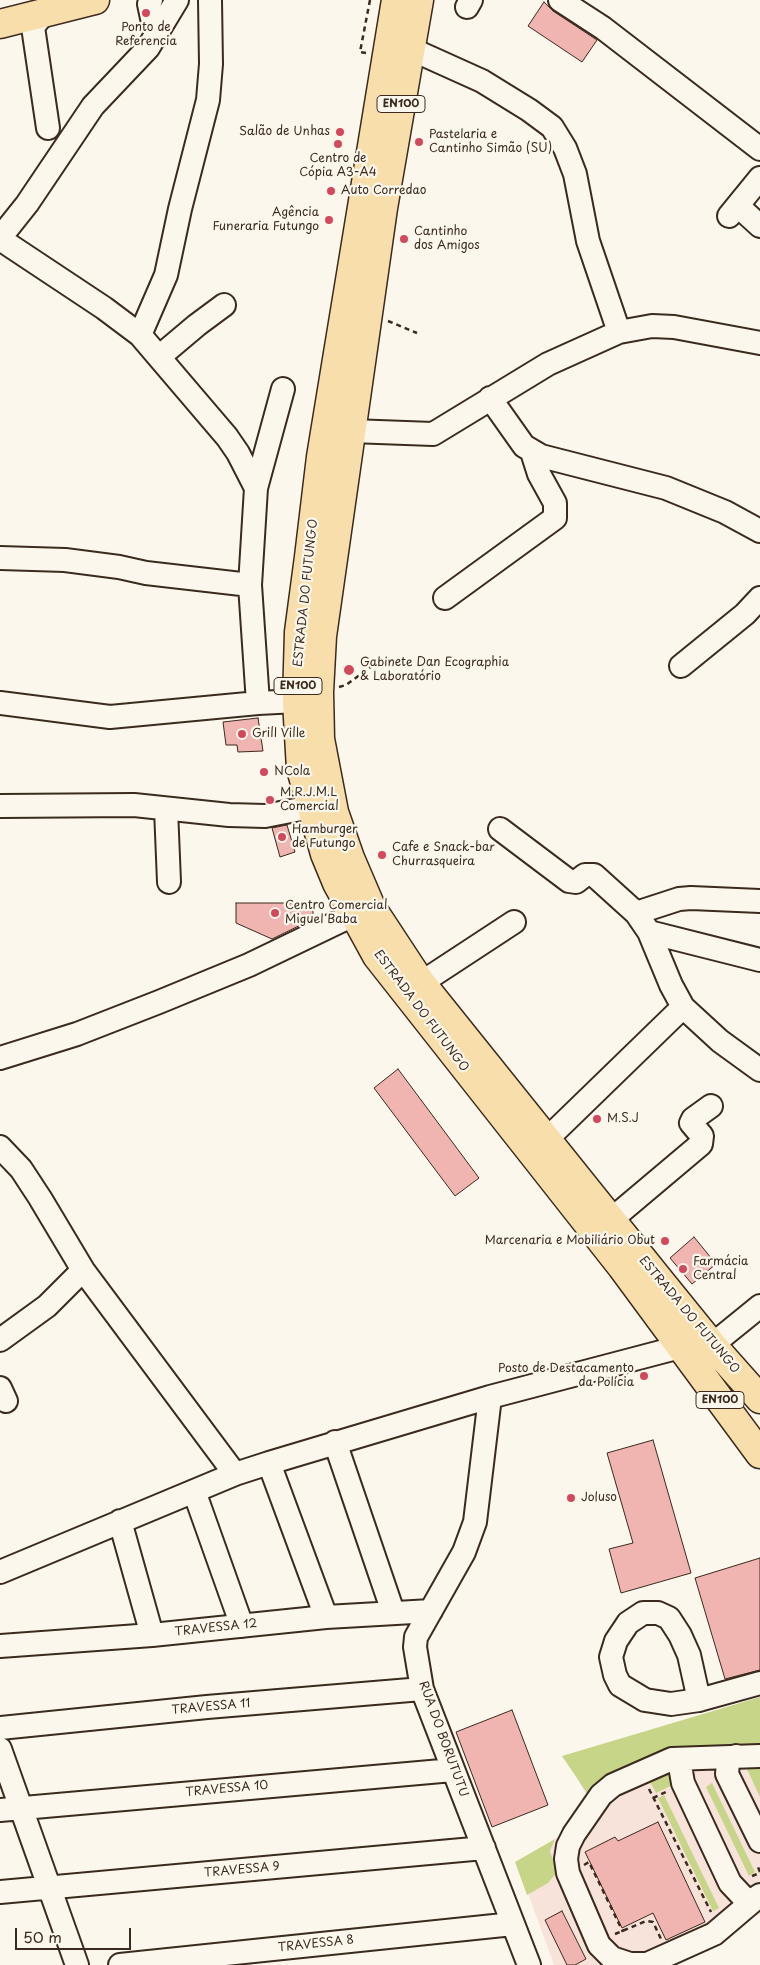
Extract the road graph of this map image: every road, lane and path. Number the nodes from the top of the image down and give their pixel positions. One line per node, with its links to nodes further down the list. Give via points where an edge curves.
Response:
1 (95, 0): 8 (main road)
2 (151, 0): 10 (street, via 149,4)
3 (177, 0): 10 (street)
4 (210, 0): 21 (street, via 208,100 166,275)
5 (419, 0): 11 (main road, ESTRADA DO FUTUNGO / EN100)
6 (560, 0): 13 (street, via 603,28)
7 (393, 4): 36 (main road, ESTRADA DO FUTUNGO / EN100, via 321,457 300,632)
8 (44, 13): 9 (main road); 12 (street, via 33,27)
9 (0, 24)
10 (156, 36): 16 (street, via 93,106)
11 (411, 49): 18 (main road, ESTRADA DO FUTUNGO / EN100); 19 (street, via 482,81 552,127 575,174 588,241)
12 (48, 128)
13 (760, 149)
14 (760, 178): 15 (street, via 734,211)
15 (760, 226)
16 (0, 239): 21 (street)
17 (224, 306): 23 (street)
18 (367, 312): 20 (path); 26 (main road, ESTRADA DO FUTUNGO / EN100)
19 (618, 332): 22 (street, via 652,326 674,327); 25 (street, via 548,364)
20 (417, 333)
21 (140, 335): 23 (street)
22 (760, 343)
23 (159, 357): 28 (street, via 238,453)
24 (282, 389): 28 (street)
25 (490, 398): 26 (street, via 433,434); 27 (street, via 524,446)
26 (350, 431): 36 (main road, ESTRADA DO FUTUNGO / EN100, via 323,626)
27 (532, 452): 29 (street, via 666,488 725,512); 32 (street, via 539,474 555,503 555,518)
28 (256, 488): 31 (street)
29 (760, 531)
30 (0, 558): 31 (street, via 65,560)
31 (250, 585): 38 (street)
32 (446, 598)
33 (760, 598): 35 (street)
34 (372, 666): 36 (path, via 346,685)
35 (681, 666)
36 (308, 697): 38 (street); 40 (main road, ESTRADA DO FUTUNGO / EN100, via 301,769); 50 (main road, ESTRADA DO FUTUNGO / EN100, via 334,812 350,858 371,907)
37 (0, 703): 38 (street, via 110,717)
38 (258, 703)
39 (0, 806): 41 (street, via 134,805)
40 (311, 806): 41 (street, via 265,816); 46 (main road, ESTRADA DO FUTUNGO / EN100, via 334,876)
41 (166, 809): 43 (street)
42 (500, 829): 45 (street, via 569,881 576,882 585,875 594,875)
43 (169, 882)
44 (760, 901): 45 (street, via 679,899)
45 (636, 913): 48 (street)
46 (353, 915): 52 (street, via 250,964 159,1002 76,1034); 62 (main road, ESTRADA DO FUTUNGO / EN100, via 398,984 622,1267)
47 (514, 922): 50 (street)
48 (649, 932): 49 (street); 51 (street)
49 (760, 960)
50 (421, 983): 55 (main road, ESTRADA DO FUTUNGO / EN100)
51 (683, 1007): 53 (street, via 720,1041); 55 (street)
52 (0, 1058)
53 (760, 1070)
54 (712, 1106): 57 (street, via 693,1119 692,1124 702,1136 701,1144)
55 (546, 1140): 57 (main road, ESTRADA DO FUTUNGO / EN100)
56 (0, 1147): 58 (street, via 21,1168)
57 (612, 1219): 61 (main road, ESTRADA DO FUTUNGO / EN100)
58 (83, 1270): 60 (street, via 46,1306); 68 (street)
59 (760, 1306): 61 (street)
60 (0, 1340)
61 (712, 1346): 63 (main road, ESTRADA DO FUTUNGO / EN100)
62 (680, 1347): 64 (street); 66 (main road, ESTRADA DO FUTUNGO / EN100)
63 (754, 1392)
64 (490, 1397): 65 (street); 72 (street, RUA DO BORUTUTU, via 475,1522 464,1552)
65 (335, 1442): 67 (street); 73 (street)
66 (760, 1454)
67 (269, 1463): 68 (street); 74 (street)
68 (235, 1474): 69 (street)
69 (194, 1491): 70 (street); 75 (street)
70 (120, 1521): 71 (street); 76 (street)
71 (0, 1572)
72 (431, 1611): 73 (street, TRAVESSA 12); 79 (street, RUA DO BORUTUTU, via 416,1637)
73 (393, 1612): 74 (street, TRAVESSA 12)
74 (326, 1617): 75 (street, TRAVESSA 12)
75 (242, 1626): 76 (street, TRAVESSA 12)
76 (152, 1635): 77 (street, TRAVESSA 12)
77 (0, 1646)
78 (760, 1683): 80 (street)
79 (422, 1689): 81 (street, TRAVESSA 11); 86 (street, RUA DO BORUTUTU)
80 (699, 1700): 80 (street, via 689,1655 669,1618 658,1613 643,1613 628,1623 616,1640 611,1656 614,1676 620,1685 631,1694 659,1703)
81 (0, 1728)
82 (0, 1749): 90 (street)
83 (736, 1756): 84 (street); 85 (street); 91 (street, via 728,1762 727,1774)
84 (760, 1756)
85 (688, 1759): 98 (street, via 680,1766 683,1784 730,1883 746,1900); 98 (street, via 672,1760 612,1785 601,1795 568,1846 568,1873 599,1945 612,1958 630,1964 646,1964 714,1934)
86 (453, 1770): 90 (street, TRAVESSA 10); 92 (street, RUA DO BORUTUTU)
87 (665, 1792): 89 (path)
88 (653, 1798): 99 (path)
89 (669, 1800)
90 (10, 1808): 96 (street)
91 (760, 1841)
92 (484, 1848): 96 (street, TRAVESSA 9); 100 (street, RUA DO BORUTUTU)
93 (581, 1861): 102 (path, via 583,1865 589,1862)
94 (760, 1866): 95 (path)
95 (760, 1872)
96 (49, 1887): 97 (street, TRAVESSA 9); 104 (street)
97 (0, 1892)
98 (760, 1896)
99 (713, 1915)
100 (513, 1924): 105 (street, TRAVESSA 8); 106 (street, RUA DO BORUTUTU)
101 (611, 1931): 102 (path, via 618,1935)
102 (623, 1932): 103 (path, via 646,1921 653,1922)
103 (664, 1942)
104 (77, 1965)
105 (120, 1965)
106 (529, 1965)

